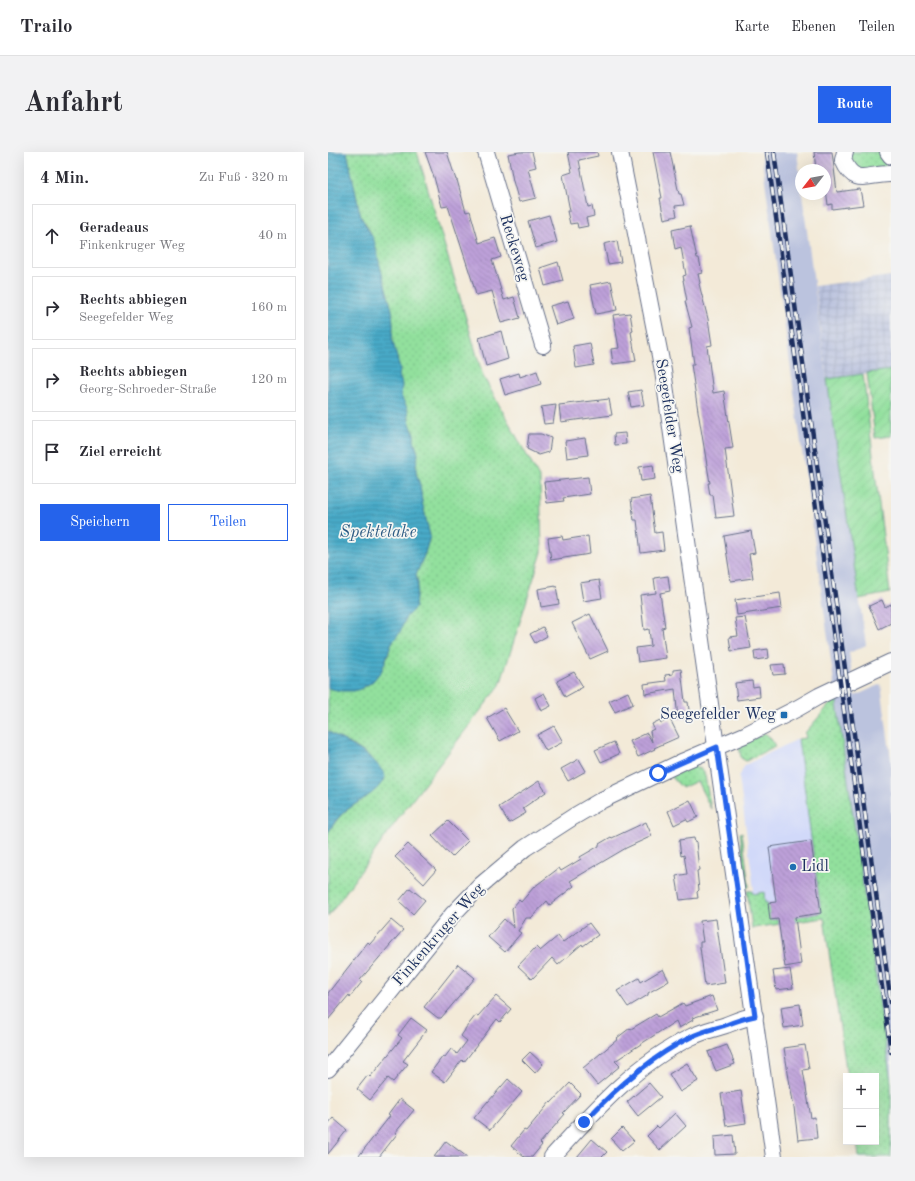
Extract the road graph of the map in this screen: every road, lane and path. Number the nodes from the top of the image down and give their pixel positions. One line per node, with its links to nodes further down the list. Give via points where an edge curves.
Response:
1 (486, 152): 7 (street, Reckeweg)
2 (620, 152): 9 (street, Seegefelder Weg, via 663,371)
3 (845, 152): 6 (street, via 843,160 847,171 854,176)
4 (888, 152): 5 (street)
5 (891, 156)
6 (891, 174)
7 (543, 345)
8 (891, 662): 9 (street, Finkenkruger Weg)
9 (717, 747): 10 (street, Seegefelder Weg); 11 (street, Finkenkruger Weg, via 602,800 545,835 510,861 453,914)
10 (755, 1016): 12 (street, via 701,1032 663,1054 607,1098); 13 (street, Seegefelder Weg)
11 (328, 1068)
12 (552, 1157)
13 (774, 1157)

